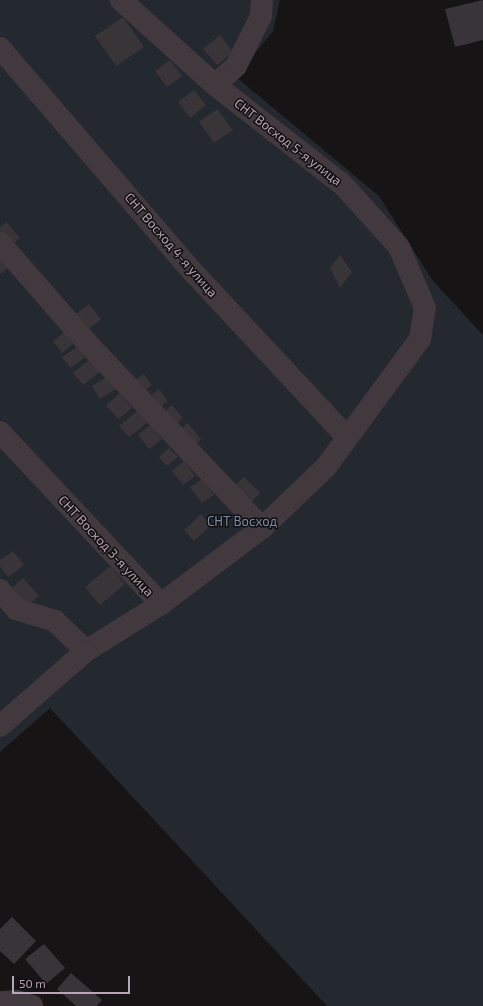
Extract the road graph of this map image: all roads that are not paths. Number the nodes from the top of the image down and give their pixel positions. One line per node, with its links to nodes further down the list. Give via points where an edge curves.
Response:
1 (121, 0): 4 (street, СНТ Восход 5-я улица)
2 (262, 0): 4 (street, via 261,16 236,66)
3 (0, 48): 7 (street, СНТ Восход 4-я улица, via 192,271)
4 (215, 85): 7 (street, СНТ Восход 5-я улица, via 343,185 399,247 425,308 420,339)
5 (0, 243): 8 (street, via 89,345)
6 (0, 432): 10 (street, СНТ Восход 3-я улица)
7 (347, 437): 8 (street, via 326,467)
8 (262, 528): 10 (street)
9 (0, 590): 11 (street, via 16,609 55,621)
10 (161, 604): 11 (street, СНТ Восход 3-я улица)
11 (86, 651): 12 (street, СНТ Восход 3-я улица)
12 (0, 726)
13 (0, 1002): 14 (street, via 17,1002)
14 (32, 1006)

